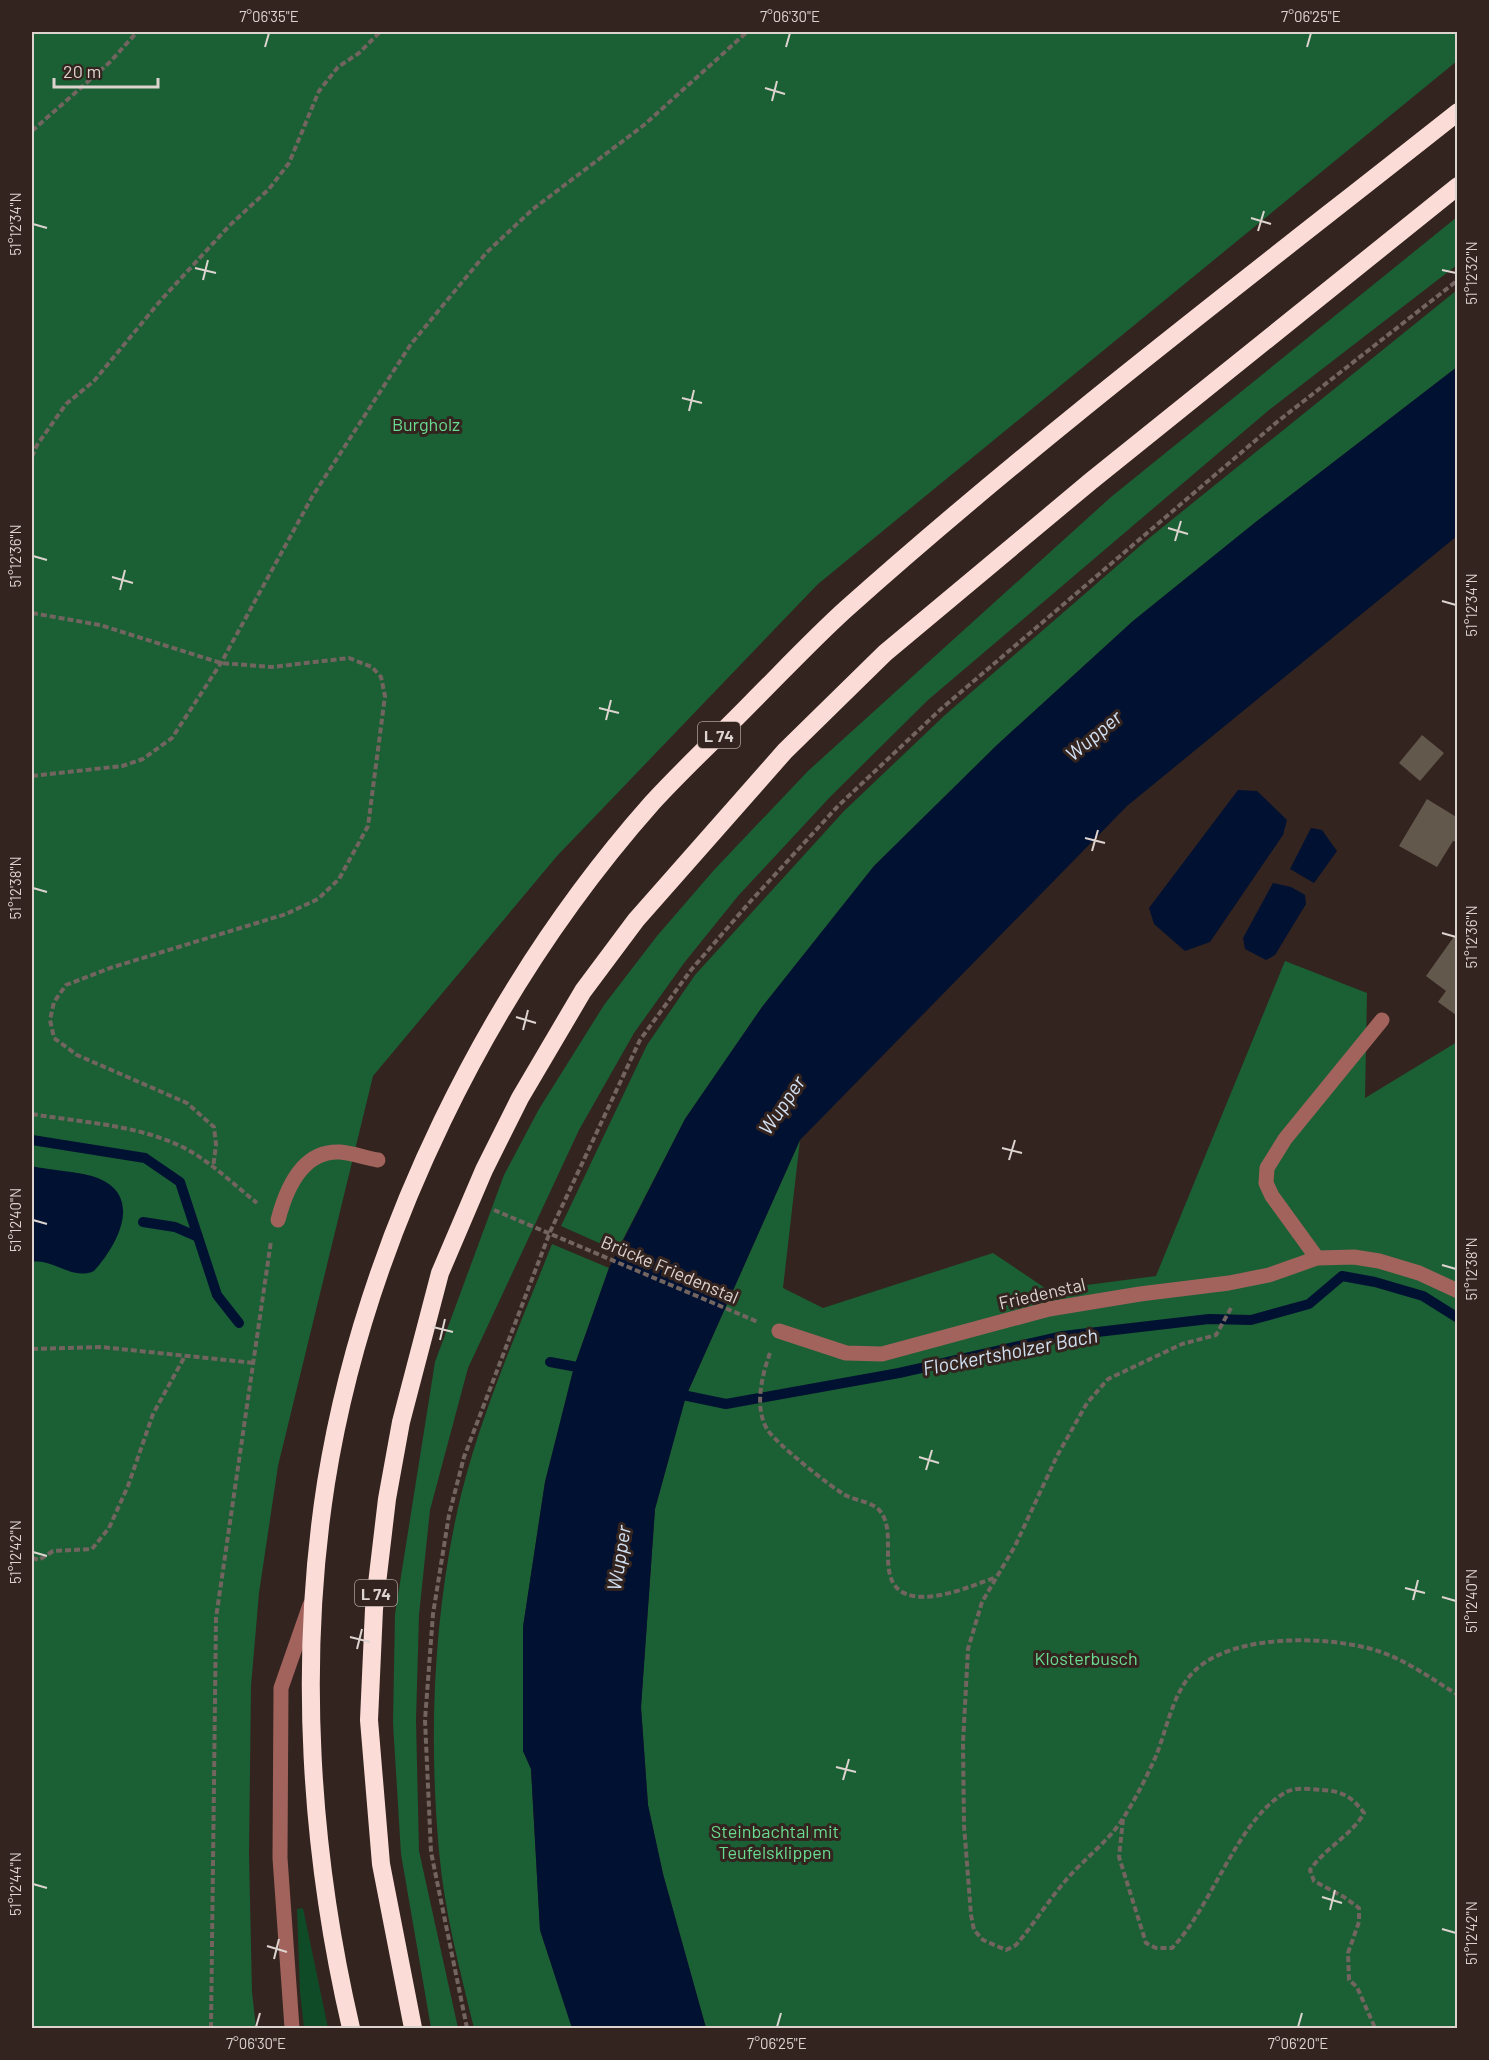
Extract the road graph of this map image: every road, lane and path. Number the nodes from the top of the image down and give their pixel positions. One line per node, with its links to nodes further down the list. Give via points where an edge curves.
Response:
1 (137, 32): 5 (path, via 102,70)
2 (380, 32): 8 (path, via 338,67 319,91 289,163 161,300 94,381 66,404)
3 (747, 32): 10 (path, via 644,125 533,209 487,252 411,344 312,498)
4 (1458, 112): 29 (highway, L 74, via 1047,438 843,612 653,802 590,880 533,958 467,1070 387,1254 358,1340 342,1409 326,1484)
5 (32, 131)
6 (1458, 186): 35 (highway, L 74, via 1091,481 885,654 785,751 636,920 583,991 520,1098 440,1273 401,1422 375,1598 369,1720 381,1864)
7 (1458, 280): 18 (path, via 1260,437 940,709 838,806 691,970 640,1040)
8 (32, 457)
9 (32, 613): 10 (path, via 100,625)
10 (221, 663): 11 (path, via 172,738 143,759 122,766); 15 (path, via 272,667 349,658 372,667 381,677 385,696 368,826 339,879 318,899 286,914 66,985 54,1002 50,1020 54,1038 77,1055 187,1103 214,1127)
11 (32, 776)
12 (1382, 1020): 19 (lane, via 1285,1139 1267,1168 1266,1183 1272,1196)
13 (32, 1114): 15 (path, via 151,1135 196,1155)
14 (378, 1160): 17 (lane, via 340,1152 316,1158 298,1171 290,1184)
15 (213, 1168): 17 (path)
16 (491, 1209): 18 (path, Brücke Friedenstal)
17 (278, 1220): 25 (path, via 267,1256)
18 (550, 1232): 22 (path, Brücke Friedenstal); 36 (path, via 464,1457 449,1515 433,1614 425,1720 431,1852)
19 (1317, 1258): 20 (lane, Friedenstal, via 1379,1261); 22 (lane, Friedenstal, via 1269,1275 1229,1283 1049,1309 882,1354 846,1353)
20 (1458, 1291)
21 (1231, 1307): 28 (path, via 1216,1335 1182,1344 1108,1379 1087,1403 1015,1546)
22 (779, 1331)
23 (32, 1348): 24 (path, via 101,1347)
24 (185, 1356): 25 (path); 27 (path, via 153,1414 129,1486 109,1528 92,1549 53,1551 39,1560)
25 (255, 1363): 32 (path, via 216,1618)
26 (760, 1382): 28 (path, via 767,1429 824,1481 880,1510 891,1581 901,1592 914,1597 948,1594)
27 (32, 1558)
28 (994, 1578): 31 (path, via 982,1602 968,1649 966,1677 964,1826 974,1930 995,1947 1006,1950 1017,1945 1066,1880)
29 (315, 1590): 33 (lane, via 280,1688 280,1858); 34 (highway, L 74, via 310,1732 323,1875)
30 (1458, 1695): 31 (path, via 1415,1668 1353,1645 1262,1643 1228,1649 1207,1660 1188,1677 1155,1757)
31 (1124, 1818): 37 (path, via 1119,1857 1137,1920 1146,1943 1156,1948 1172,1948 1187,1933 1257,1818 1286,1792 1335,1791 1352,1797 1364,1813 1358,1824 1319,1857 1310,1870 1314,1881 1359,1908 1359,1922 1348,1953 1349,1980 1357,1987)
32 (211, 2028)
33 (292, 2028)
34 (351, 2028)
35 (413, 2028)
36 (467, 2028)
37 (1374, 2028)

